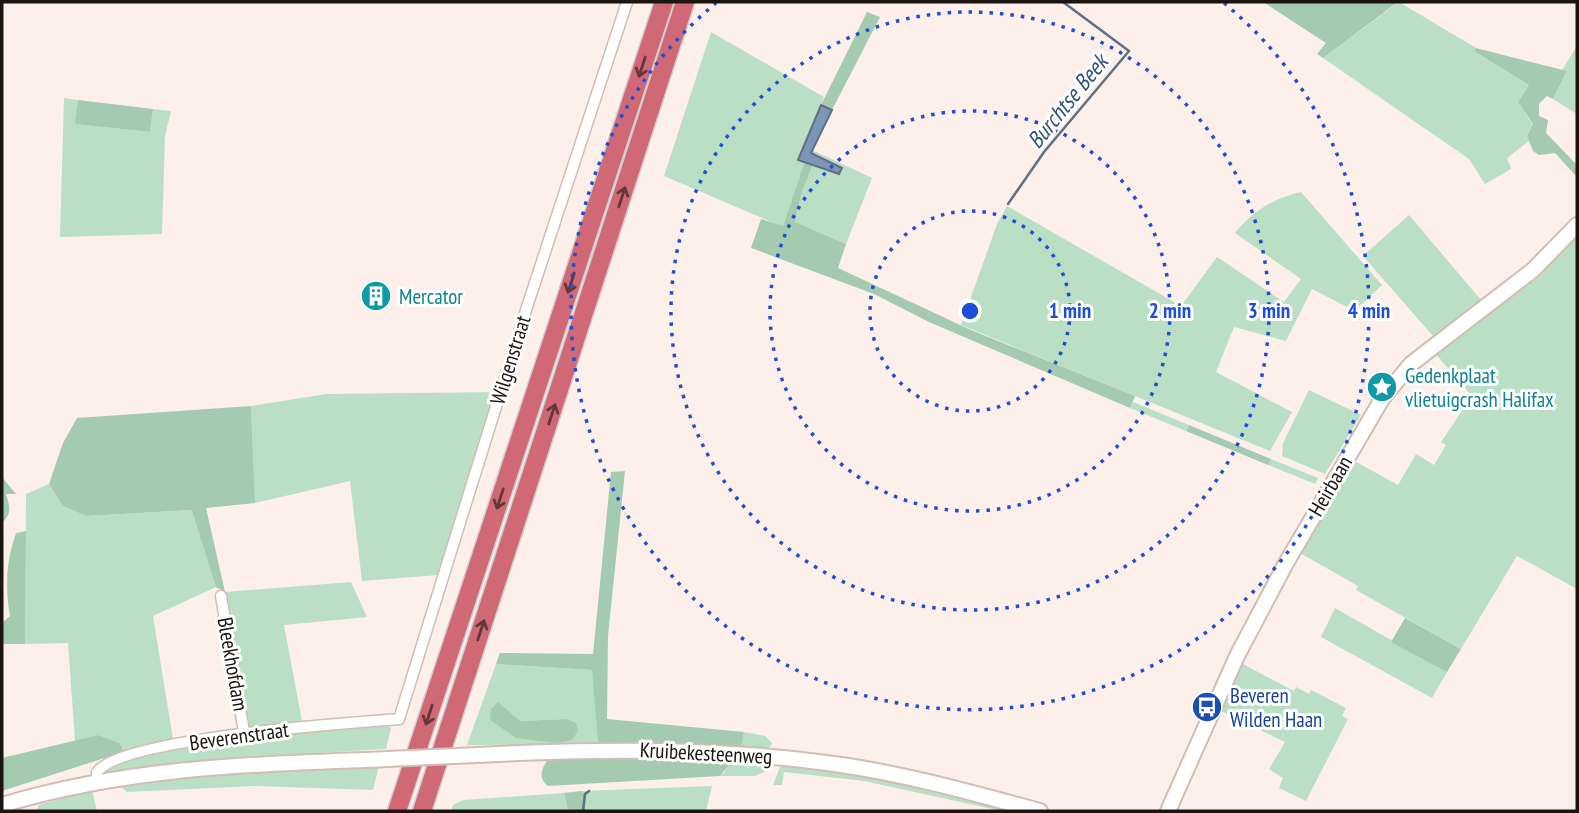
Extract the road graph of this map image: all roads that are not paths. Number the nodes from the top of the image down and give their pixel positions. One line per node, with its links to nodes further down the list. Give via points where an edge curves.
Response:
1 (627, 2): 6 (street, Wilgenstraat)
2 (663, 2): 11 (highway, one-way to 11)
3 (685, 2): 12 (highway, one-way to 3)
4 (1577, 225): 14 (street, Heirbaan, via 1533,270 1411,364 1382,400 1237,656)
5 (221, 596): 7 (street, Bleekhofdam)
6 (398, 719): 7 (street, Beverenstraat)
7 (244, 732): 9 (street, Beverenstraat, via 107,763 97,772)
8 (366, 760): 9 (street, Beverenstraat, via 211,765); 13 (street, Kruibekesteenweg, bridge, via 624,749 776,756 922,780)
9 (96, 783): 10 (street, Beverenstraat)
10 (2, 805)
11 (397, 811)
12 (422, 811)
13 (1040, 811)
14 (1168, 811)

